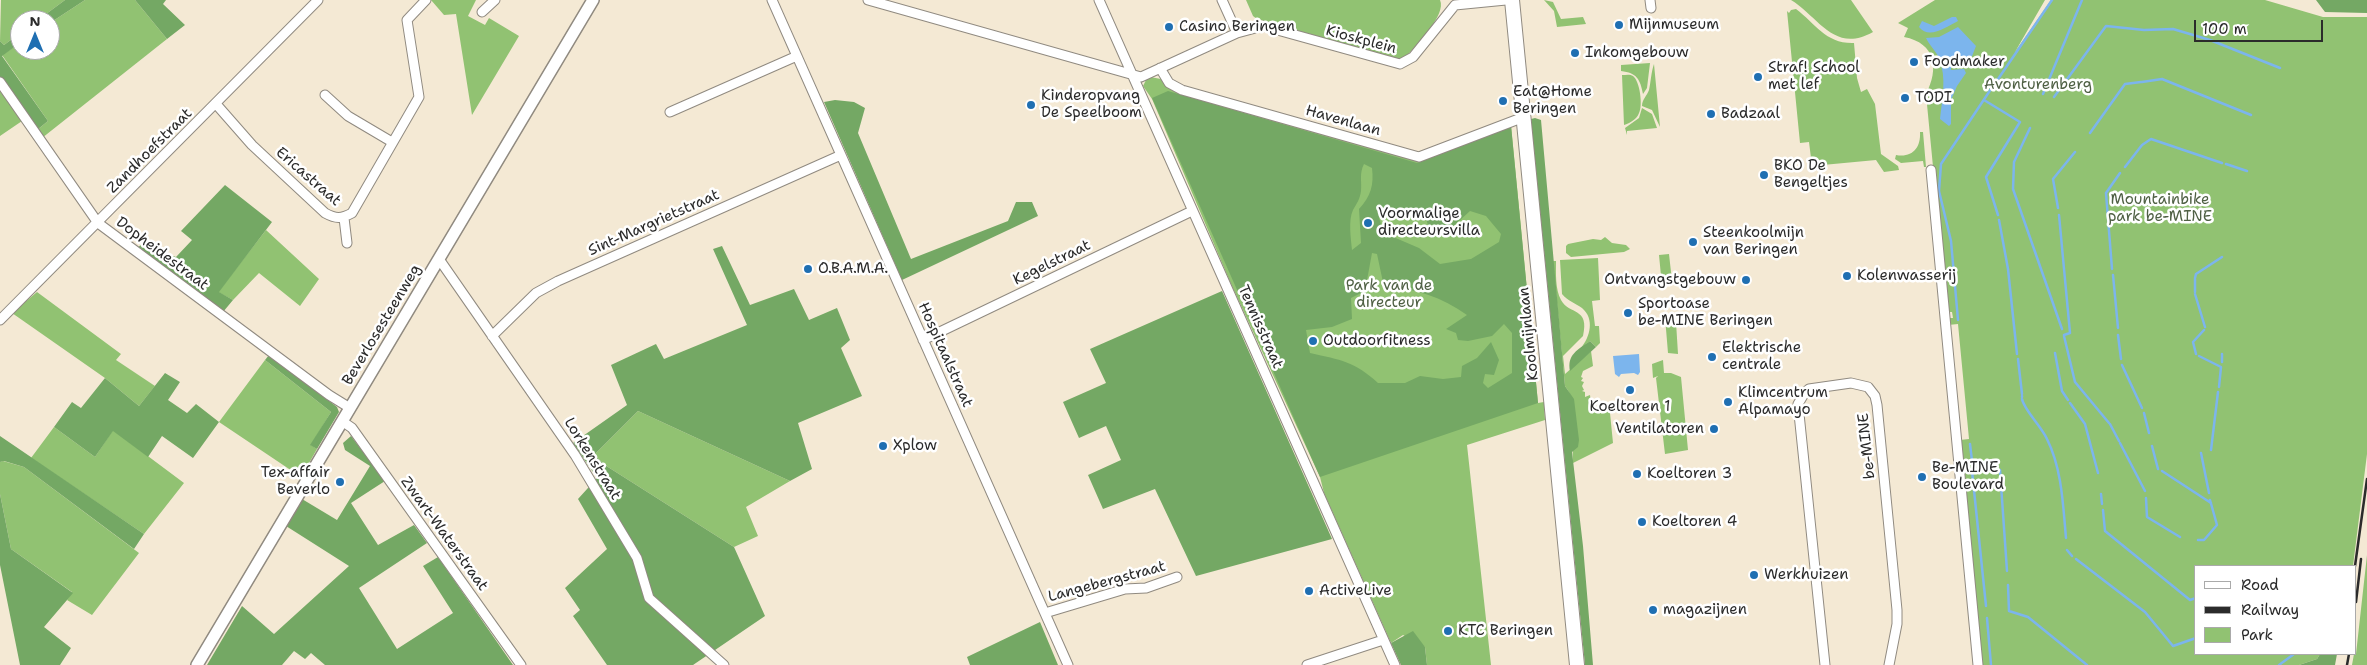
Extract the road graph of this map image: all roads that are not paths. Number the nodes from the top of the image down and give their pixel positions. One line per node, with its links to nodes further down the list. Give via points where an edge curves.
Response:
1 (318, 0): 19 (street, Zandhoefstraat)
2 (426, 0): 22 (street, Ericastraat, via 407,20 419,97)
3 (495, 0): 12 (street)
4 (593, 0): 29 (street, Beverlosesteenweg)
5 (772, 0): 14 (street, Hospitaalstraat)
6 (868, 0): 16 (street)
7 (1100, 0): 16 (street, Tennisstraat)
8 (1222, 0): 13 (street)
9 (1506, 0): 11 (street, Kioskplein)
10 (1512, 0): 21 (main road, Koolmijnlaan)
11 (1452, 2): 13 (street, Kioskplein, via 1413,57 1400,64 1263,26)
12 (482, 12)
13 (1237, 33): 15 (street, Kioskplein)
14 (797, 56): 20 (street); 23 (street, Hospitaalstraat)
15 (1160, 68): 16 (street, Kioskplein, via 1141,77); 21 (street, Havenlaan, via 1169,84 1182,90 1419,157)
16 (1133, 76): 25 (street, Tennisstraat)
17 (0, 82): 27 (street, Dopheidestraat)
18 (325, 95): 22 (street, via 348,116)
19 (216, 104): 26 (street, Ericastraat, via 252,145 325,213); 27 (street, Zandhoefstraat)
20 (670, 112)
21 (1524, 117): 44 (main road, Koolmijnlaan)
22 (392, 142): 26 (street, Ericastraat, via 352,213)
23 (841, 155): 31 (street, Sint-Margrietstraat, via 558,281 536,293); 32 (street, Hospitaalstraat)
24 (1931, 170): 47 (street)
25 (1192, 211): 32 (street, Kegelstraat); 37 (street, Tennisstraat)
26 (344, 218): 28 (street)
27 (98, 224): 30 (street, Zandhoefstraat); 33 (street, Dopheidestraat)
28 (347, 243)
29 (439, 259): 31 (street, Lorkenstraat); 33 (street, Beverlosesteenweg)
30 (0, 320)
31 (492, 336): 40 (street, Lorkenstraat, via 574,454 627,542 640,566 649,598)
32 (924, 340): 36 (street, Hospitaalstraat)
33 (350, 408): 34 (street, Beverlosesteenweg)
34 (342, 421): 38 (street, Beverlosesteenweg); 39 (street, Zwart-Waterstraat, via 352,428)
35 (1177, 577): 36 (street, Langebergstraat, via 1146,588 1125,589)
36 (1045, 612): 41 (street, Hospitaalstraat)
37 (1383, 640): 42 (street); 43 (street, Tennisstraat)
38 (197, 665)
39 (521, 665)
40 (724, 665)
41 (1068, 665)
42 (1307, 665)
43 (1395, 665)
44 (1577, 665)
45 (1825, 665): 46 (street, be-MINE, via 1798,410 1800,399 1809,390 1859,383 1868,387 1875,396 1897,610)
46 (1889, 665)
47 (1978, 665)

